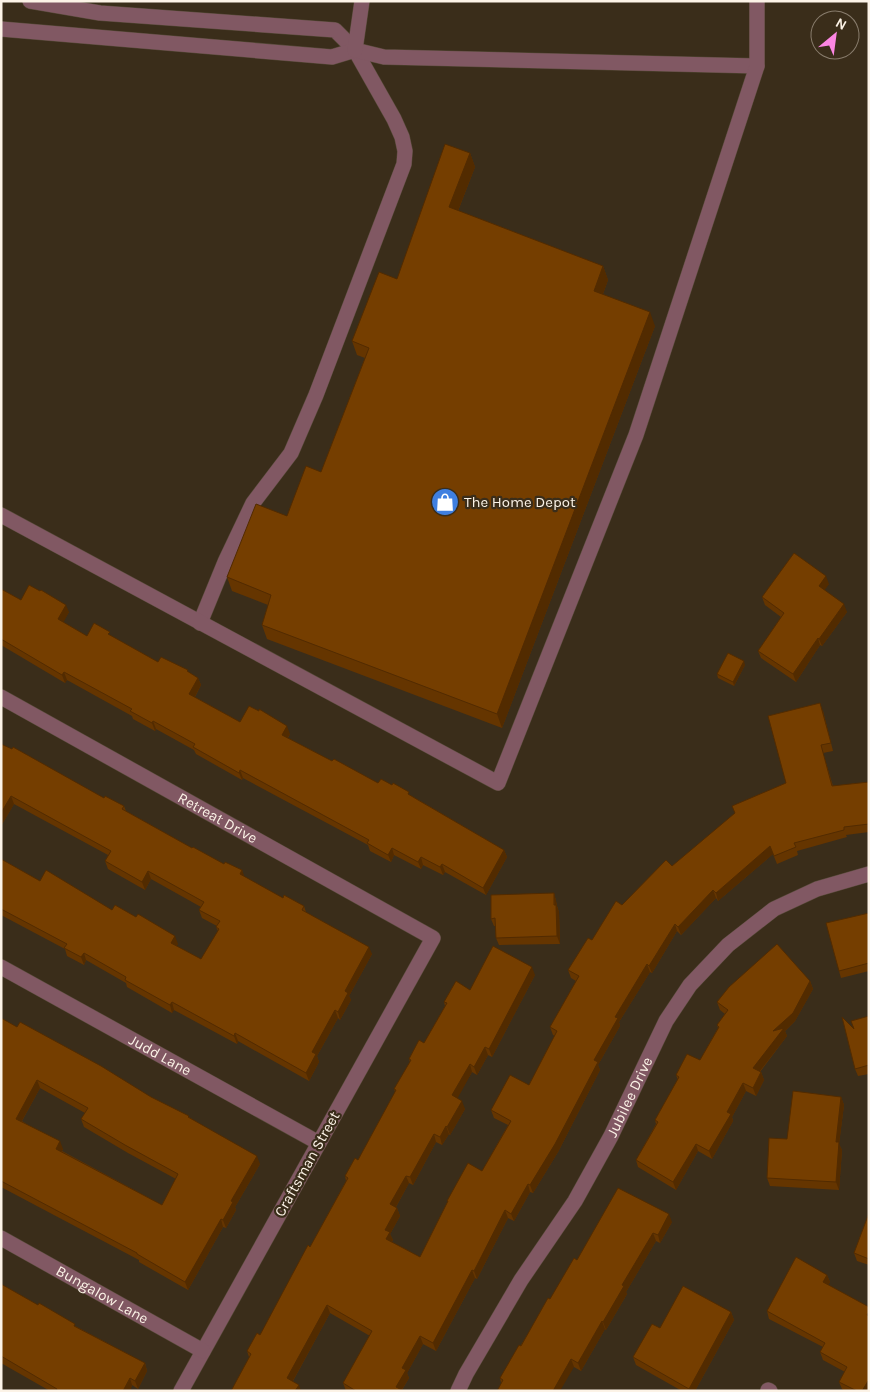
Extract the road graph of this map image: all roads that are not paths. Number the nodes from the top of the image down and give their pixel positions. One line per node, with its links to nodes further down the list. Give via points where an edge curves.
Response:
1 (30, 1): 5 (street, via 100,12 335,30)
2 (362, 1): 5 (street)
3 (757, 1): 6 (street)
4 (1, 29): 5 (street, via 332,57)
5 (355, 50): 6 (street, via 384,57); 8 (street, via 402,137 404,164 291,452 253,503)
6 (757, 66): 8 (street, via 636,435 498,783)
7 (1, 515): 8 (street)
8 (200, 622)
9 (1, 697): 11 (street, Retreat Drive)
10 (869, 874): 17 (street, Jubilee Drive, via 817,889 774,909 728,946 690,985 666,1021 611,1136 575,1201 521,1280)
11 (433, 938): 13 (street, Craftsman Street)
12 (1, 967): 13 (street, Judd Lane)
13 (319, 1143): 15 (street, Craftsman Street)
14 (1, 1238): 15 (street, Bungalow Lane)
15 (203, 1351): 16 (street, Craftsman Street)
16 (181, 1391)
17 (458, 1391)

